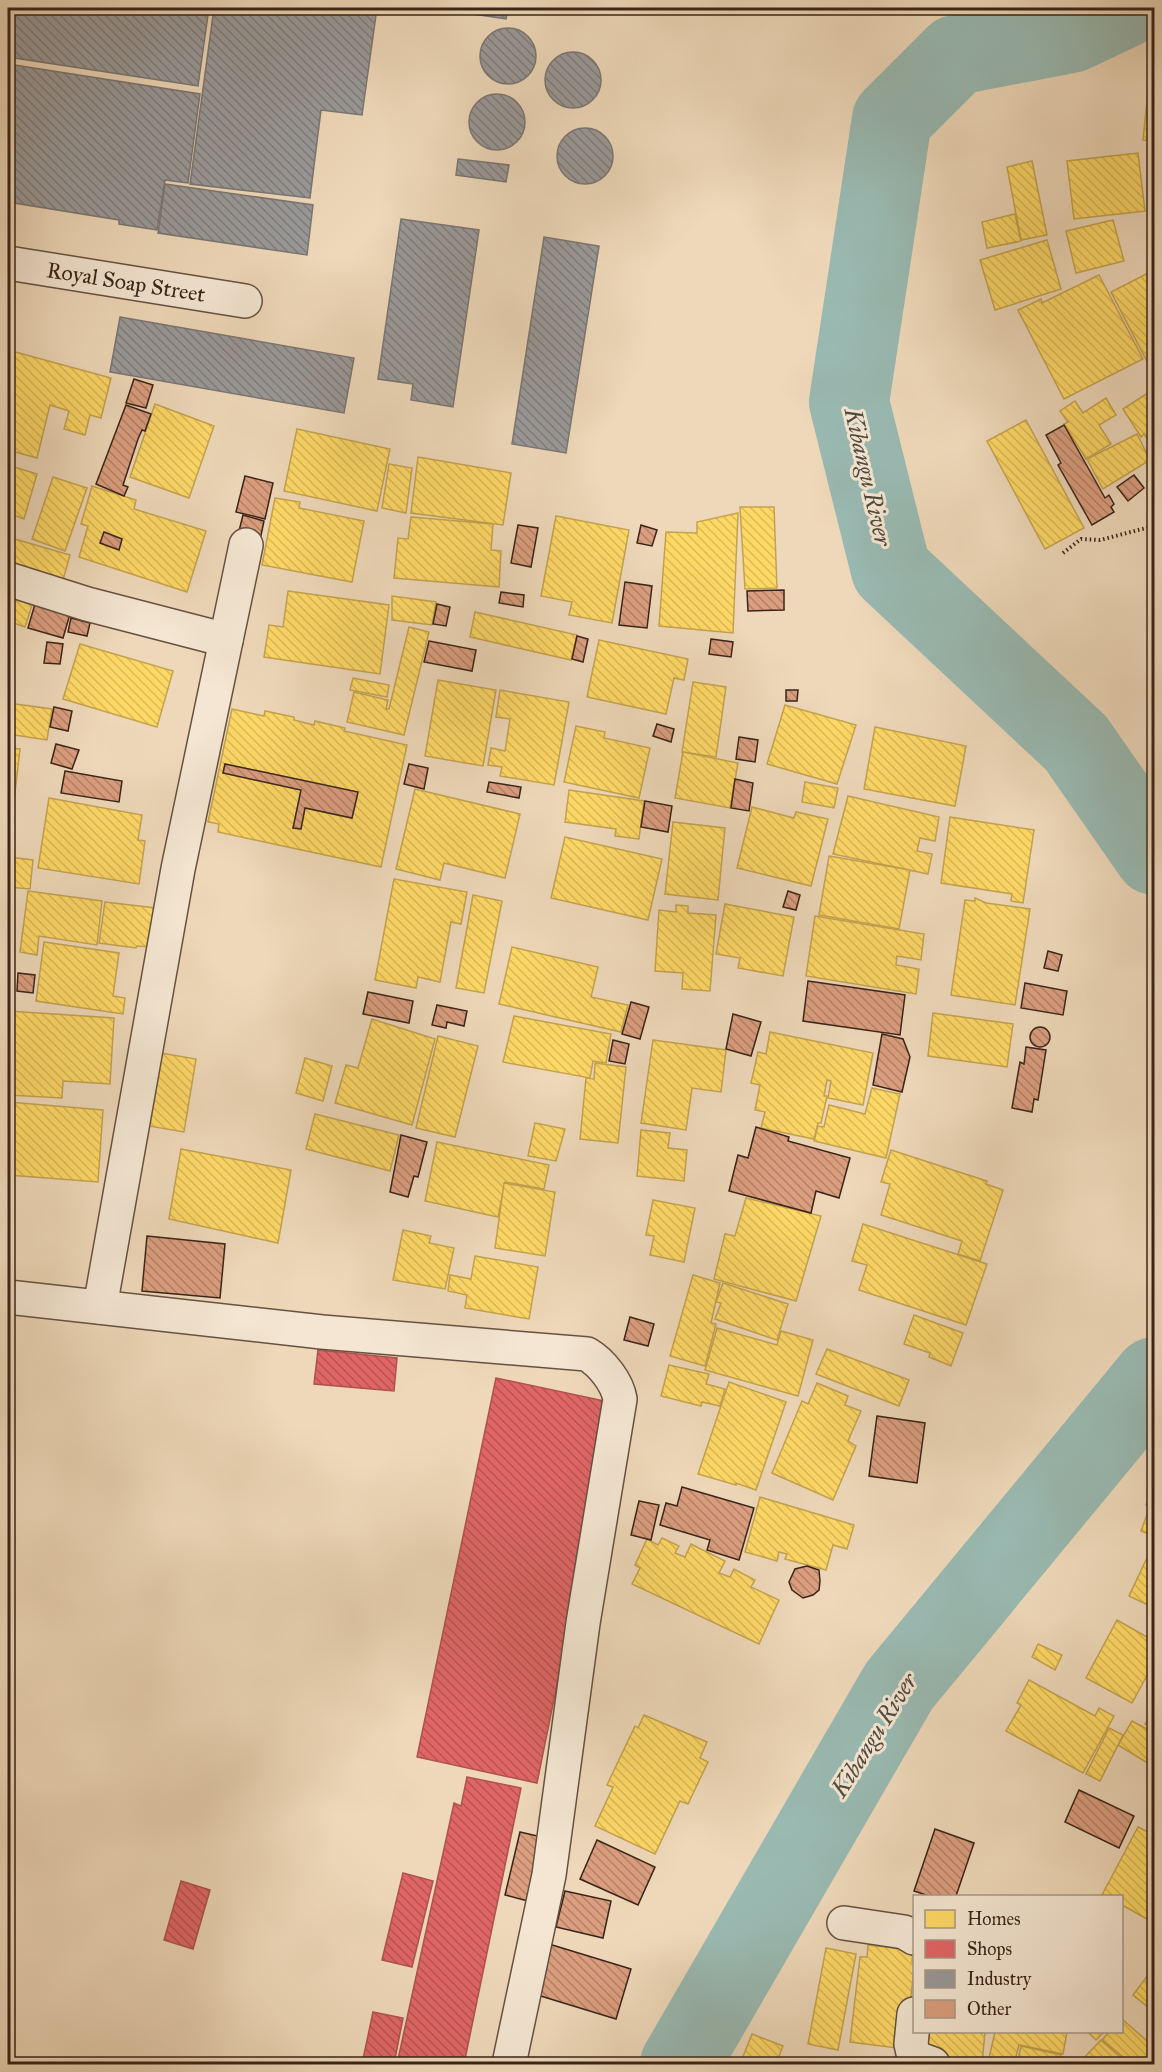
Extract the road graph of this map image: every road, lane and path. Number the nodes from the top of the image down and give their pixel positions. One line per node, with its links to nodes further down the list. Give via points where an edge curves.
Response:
1 (8, 263): 2 (street, Royal Soap Street)
2 (245, 301)
3 (1155, 526): 5 (path, via 1100,540 1081,539)
4 (246, 545): 7 (street)
5 (1063, 553)
6 (8, 579): 7 (street)
7 (226, 640): 9 (street, via 178,869)
8 (8, 1297): 9 (street)
9 (100, 1307): 13 (street, via 322,1332 587,1354 603,1367 618,1391 620,1399 583,1623 549,1875)
10 (844, 1923): 11 (street, via 904,1932)
11 (913, 1937)
12 (913, 2029): 14 (street, via 914,2057)
13 (509, 2064)
14 (933, 2064)

